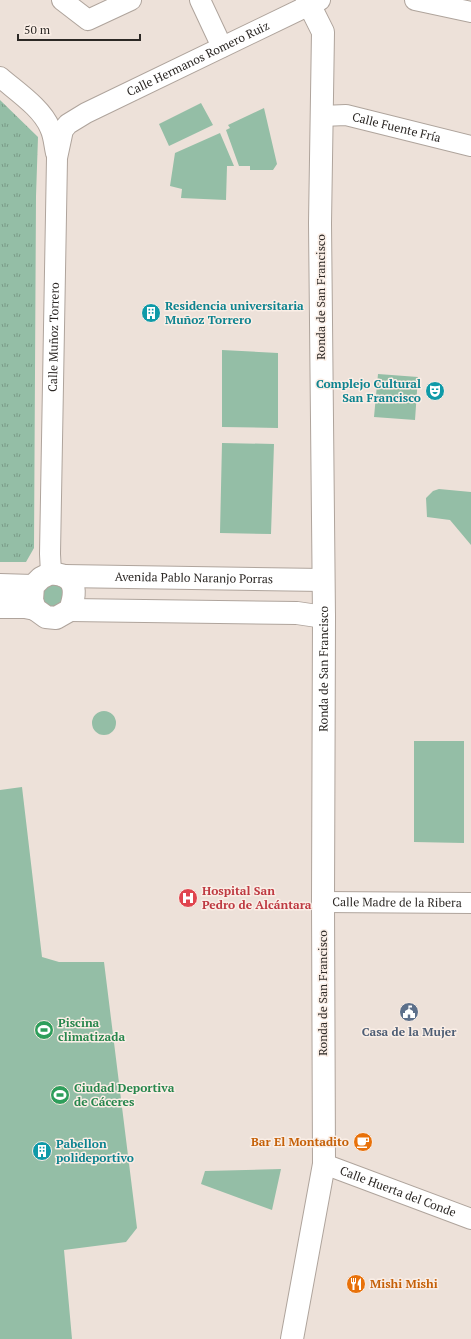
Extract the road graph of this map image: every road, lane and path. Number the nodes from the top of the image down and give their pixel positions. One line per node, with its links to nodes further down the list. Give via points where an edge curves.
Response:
1 (62, 0): 2 (street, via 88,20)
2 (131, 0)
3 (200, 0): 7 (street)
4 (415, 0): 6 (street)
5 (312, 1): 7 (street, Calle Hermanos Romero Ruiz); 11 (main road, Ronda de San Francisco, via 323,32)
6 (471, 12)
7 (222, 47): 10 (street, Calle Hermanos Romero Ruiz)
8 (0, 77): 9 (street)
9 (35, 107): 10 (street, via 54,117); 13 (street, via 51,130)
10 (81, 116): 13 (street, Calle Muñoz Torrero, via 63,130)
11 (322, 116): 12 (street, Calle Fuente Fría, via 346,115); 15 (main road, Ronda de San Francisco, via 320,223)
12 (471, 146)
13 (57, 158): 14 (street, Calle Muñoz Torrero, via 50,554)
14 (58, 574): 15 (main road, Avenida Pablo Naranjo Porras); 17 (main road, via 41,578); 20 (main road, via 72,583 74,597)
15 (323, 580): 21 (main road, Ronda de San Francisco)
16 (0, 585): 17 (main road)
17 (33, 586): 19 (main road, via 32,600)
18 (0, 607): 19 (main road)
19 (35, 609): 20 (main road, via 46,617 56,618)
20 (70, 610): 21 (main road, via 296,613)
21 (324, 617): 22 (main road, Ronda de San Francisco)
22 (323, 902): 23 (street, Calle Madre de la Ribera); 24 (main road, Ronda de San Francisco)
23 (471, 903)
24 (324, 1164): 25 (street, Calle Huerta del Conde); 26 (main road, Ronda de San Francisco)
25 (471, 1219)
26 (292, 1339)

